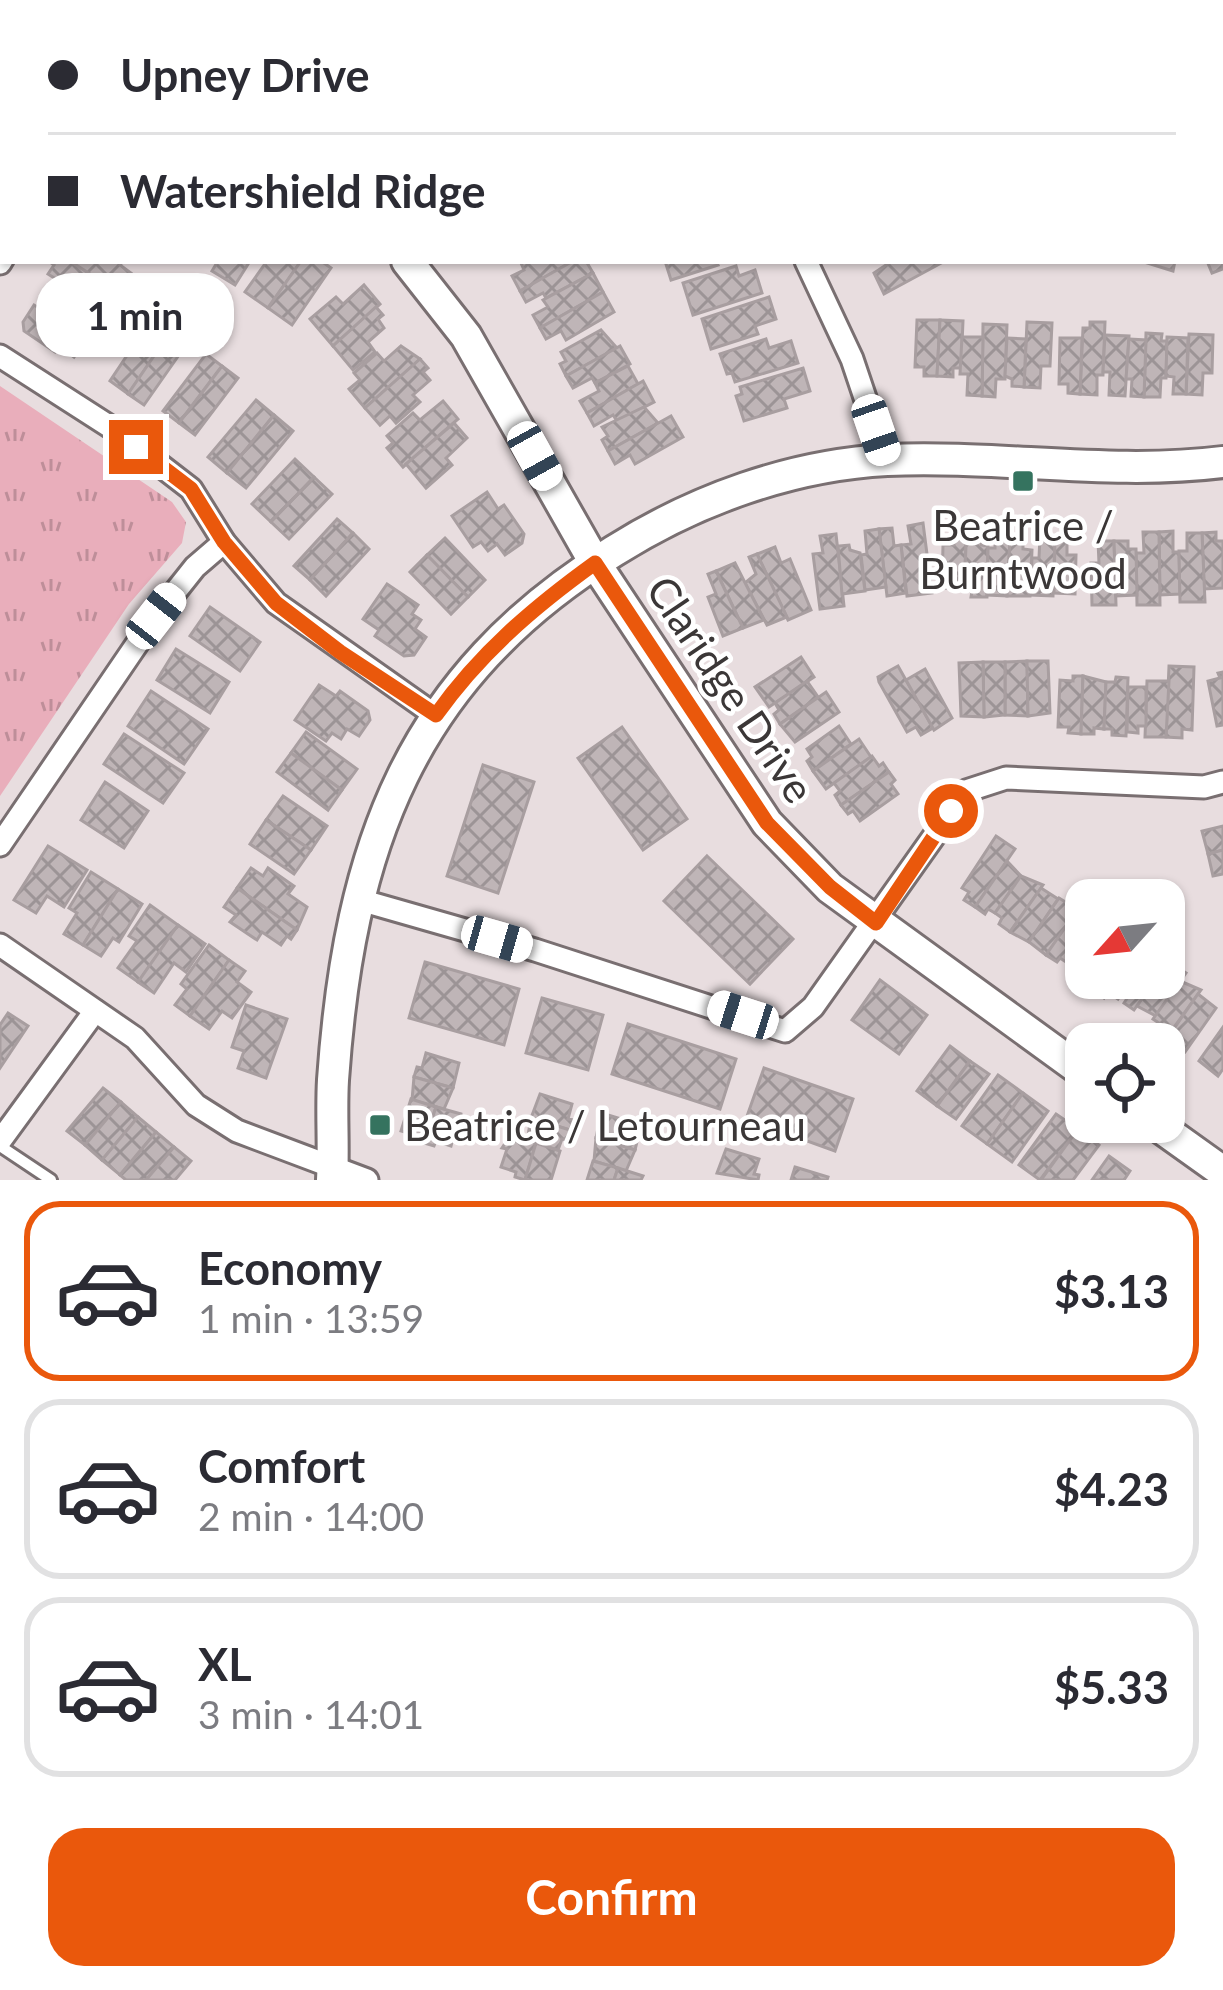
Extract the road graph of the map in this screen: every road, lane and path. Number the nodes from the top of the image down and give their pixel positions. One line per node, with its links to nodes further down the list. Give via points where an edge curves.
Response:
1 (409, 264): 7 (street, Claridge Drive, via 466,336)
2 (807, 264): 4 (street)
3 (0, 356): 6 (street, via 191,489)
4 (886, 460): 5 (street); 7 (street, via 790,475 712,500)
5 (1223, 462)
6 (224, 542): 8 (street, via 307,628); 10 (street, via 156,616)
7 (595, 563): 8 (street, via 519,620); 12 (street, Claridge Drive, via 767,823)
8 (436, 715): 11 (street, via 389,808)
9 (1223, 782): 12 (street, via 1006,778 966,791)
10 (0, 845)
11 (360, 900): 12 (street, via 785,1031); 19 (street, via 333,1081)
12 (876, 923): 15 (street, Claridge Drive)
13 (0, 945): 14 (street)
14 (95, 1011): 16 (street); 19 (street, via 135,1038 196,1105)
15 (1065, 1059)
16 (0, 1143): 20 (lane)
17 (1182, 1143): 18 (street)
18 (1223, 1172)
19 (332, 1173): 21 (street)
20 (51, 1180)
21 (367, 1180)

